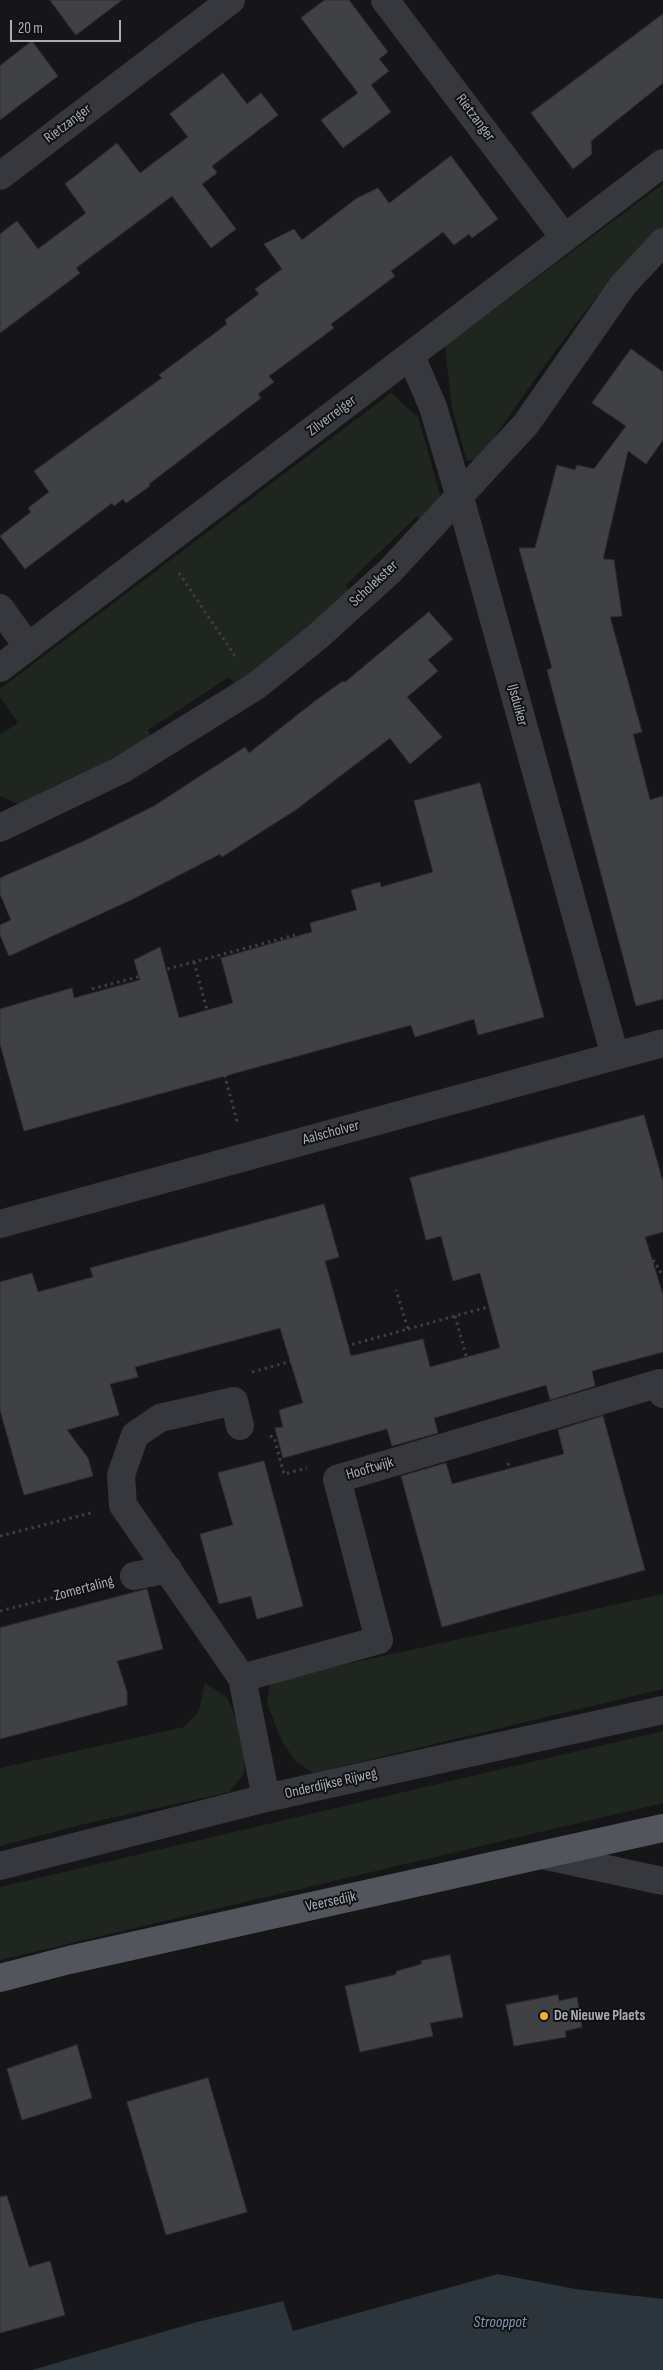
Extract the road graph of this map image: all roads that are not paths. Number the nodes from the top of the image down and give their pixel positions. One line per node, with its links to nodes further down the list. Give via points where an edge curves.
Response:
1 (231, 0): 4 (street, Rietzanger)
2 (386, 0): 5 (street, Rietzanger)
3 (663, 163): 5 (street, Zilverreiger)
4 (0, 176)
5 (564, 237): 7 (street, Zilverreiger)
6 (663, 242): 8 (street, Scholekster, via 623,285 526,424)
7 (411, 356): 8 (street, IJsduiker, via 433,407); 10 (street, Zilverreiger)
8 (459, 494): 12 (street, Scholekster, via 390,571 317,637 256,686 121,770); 14 (street, IJsduiker)
9 (0, 608): 10 (street)
10 (28, 647): 11 (street, Zilverreiger)
11 (0, 668)
12 (0, 828)
13 (663, 1043): 14 (street, Aalscholver)
14 (615, 1056): 15 (street, Aalscholver)
15 (0, 1224)
16 (662, 1386): 20 (street, Hooftwijk, via 337,1479 379,1640)
17 (237, 1414): 18 (street, via 160,1418 135,1435 120,1474 123,1505)
18 (168, 1569): 19 (street, Zomertaling); 20 (street)
19 (134, 1576)
20 (242, 1678): 22 (street)
21 (663, 1710): 22 (street, Onderdijkse Rijweg)
22 (266, 1798): 25 (street, Onderdijkse Rijweg)
23 (663, 1828): 24 (main road, Veersedijk)
24 (542, 1855): 26 (street); 27 (main road, Veersedijk)
25 (0, 1866)
26 (663, 1881)
27 (0, 1978)

